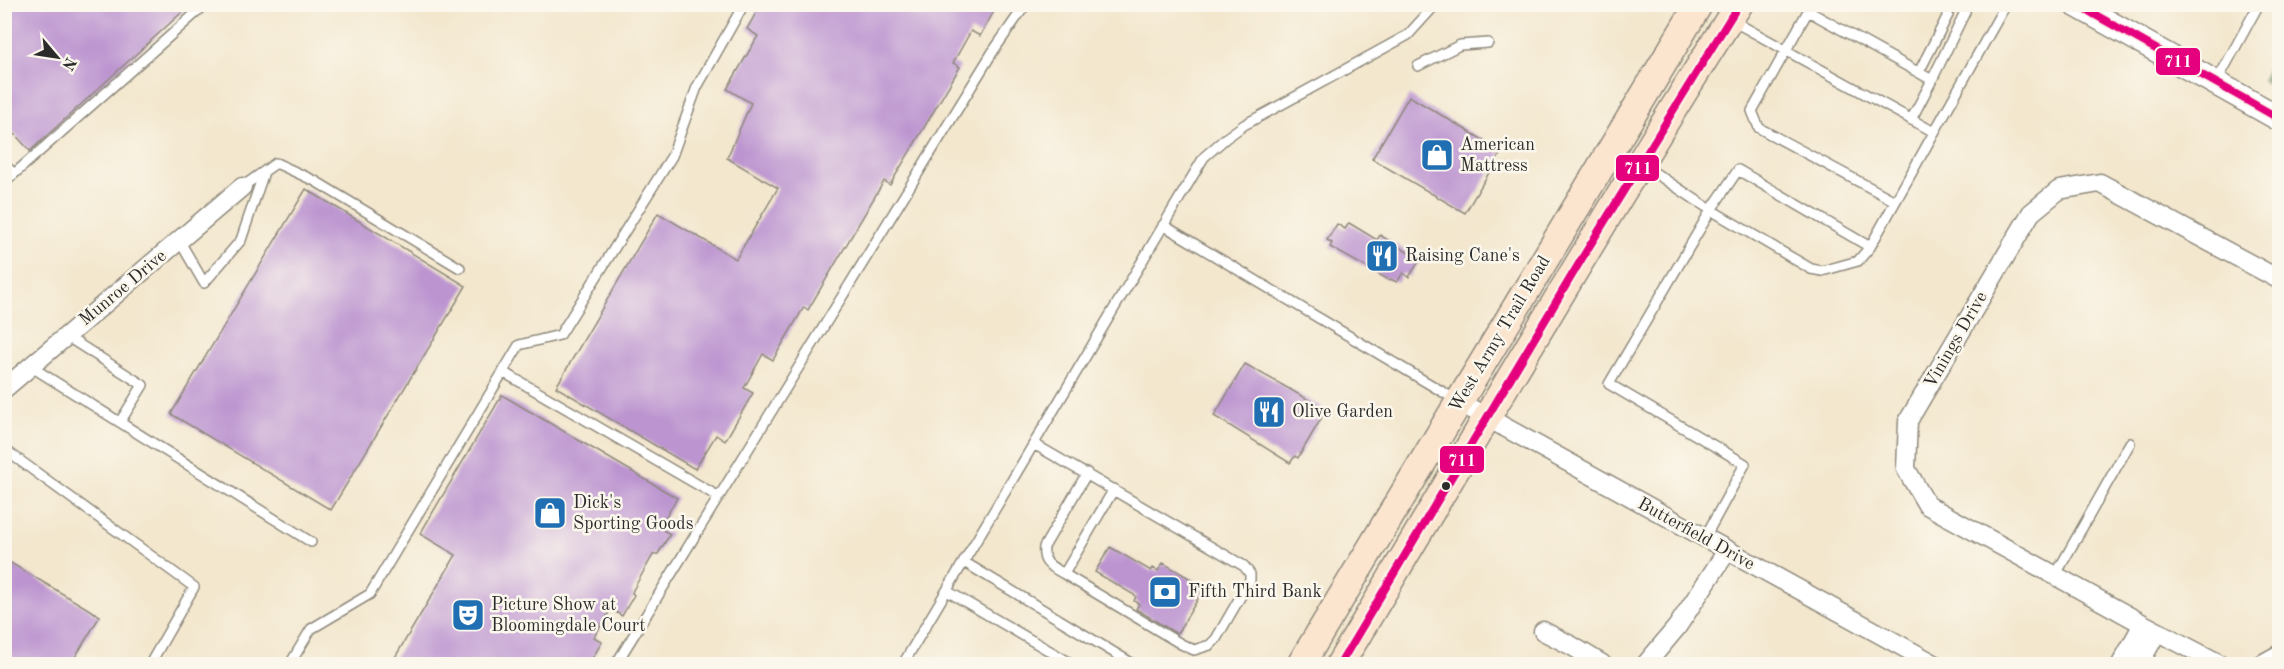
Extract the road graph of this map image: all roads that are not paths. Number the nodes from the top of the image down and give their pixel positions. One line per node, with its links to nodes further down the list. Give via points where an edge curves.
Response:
1 (206, 4): 25 (lane)
2 (744, 4): 37 (lane, via 697,87 672,156 560,335 519,345)
3 (1026, 4): 47 (lane)
4 (1436, 4): 30 (lane, via 1408,35 1226,138 1204,157)
5 (1699, 4): 39 (main road, West Army Trail Road)
6 (1948, 4): 16 (lane, via 1948,15)
7 (1962, 4): 17 (lane, via 1965,12)
8 (2006, 4): 21 (lane)
9 (2075, 4): 18 (street)
10 (2259, 4): 18 (lane)
11 (1809, 8): 14 (lane); 16 (lane)
12 (1735, 12): 14 (lane); 23 (main road, West Army Trail Road)
13 (1488, 43): 15 (lane, via 1460,45)
14 (1785, 51): 20 (lane); 28 (lane, via 1752,111 1759,128)
15 (1418, 66)
16 (1919, 72): 17 (lane)
17 (1932, 80): 20 (lane)
18 (2216, 83): 19 (street)
19 (2280, 119)
20 (1911, 120): 21 (lane)
21 (1934, 132): 28 (lane)
22 (4, 164): 25 (lane)
23 (1641, 164): 29 (lane); 40 (main road, West Army Trail Road)
24 (264, 172): 27 (lane); 31 (lane, via 241,240 204,283); 33 (lane, via 276,163 315,181)
25 (14, 174): 26 (lane)
26 (4, 181)
27 (242, 187): 31 (street, Munroe Drive)
28 (1895, 201): 32 (lane)
29 (1711, 210): 32 (lane, via 1811,269 1822,271 1857,261); 32 (lane, via 1738,170); 48 (lane, via 1609,384 1745,464)
30 (1163, 225): 39 (lane); 43 (lane)
31 (179, 240): 35 (street, Munroe Drive)
32 (1870, 247)
33 (460, 268)
34 (2280, 280): 53 (street, Vinings Drive, via 2100,183 2059,190 2031,213 1908,421 1906,469 1927,505)
35 (66, 336): 36 (street, Munroe Drive); 41 (lane, via 143,385)
36 (30, 366): 38 (street, Munroe Drive); 41 (lane)
37 (503, 372): 47 (lane); 59 (lane, via 370,594 311,629)
38 (4, 389)
39 (1459, 402): 40 (street, Butterfield Drive); 64 (main road, West Army Trail Road)
40 (1486, 417): 48 (street, Butterfield Drive); 65 (main road, West Army Trail Road)
41 (120, 422): 49 (lane)
42 (2130, 443): 53 (lane)
43 (1034, 444): 45 (lane); 51 (lane)
44 (4, 449): 58 (lane, via 194,587)
45 (1087, 473): 46 (lane); 52 (lane, via 1044,547 1043,560)
46 (1114, 489): 52 (lane); 52 (lane, via 1244,566 1250,574 1216,639 1200,650 1187,647)
47 (719, 497): 60 (lane)
48 (1704, 539): 50 (street, Butterfield Drive)
49 (312, 542)
50 (1727, 551): 67 (street, via 1677,627); 68 (street, Butterfield Drive)
51 (964, 562): 54 (lane); 63 (lane)
52 (1064, 574)
53 (2055, 576): 55 (street, Vinings Drive)
54 (947, 591): 61 (lane); 62 (lane)
55 (2150, 628): 69 (street); 70 (street); 71 (street, Vinings Drive)
56 (1543, 632): 66 (street)
57 (2280, 654): 72 (street)
58 (150, 664)
59 (290, 664)
60 (616, 664)
61 (903, 664)
62 (1072, 664)
63 (1133, 664)
64 (1301, 664)
65 (1340, 664)
66 (1602, 664)
67 (1646, 664)
68 (1934, 664)
69 (2121, 664)
70 (2139, 664)
71 (2220, 664)
72 (2262, 664)

